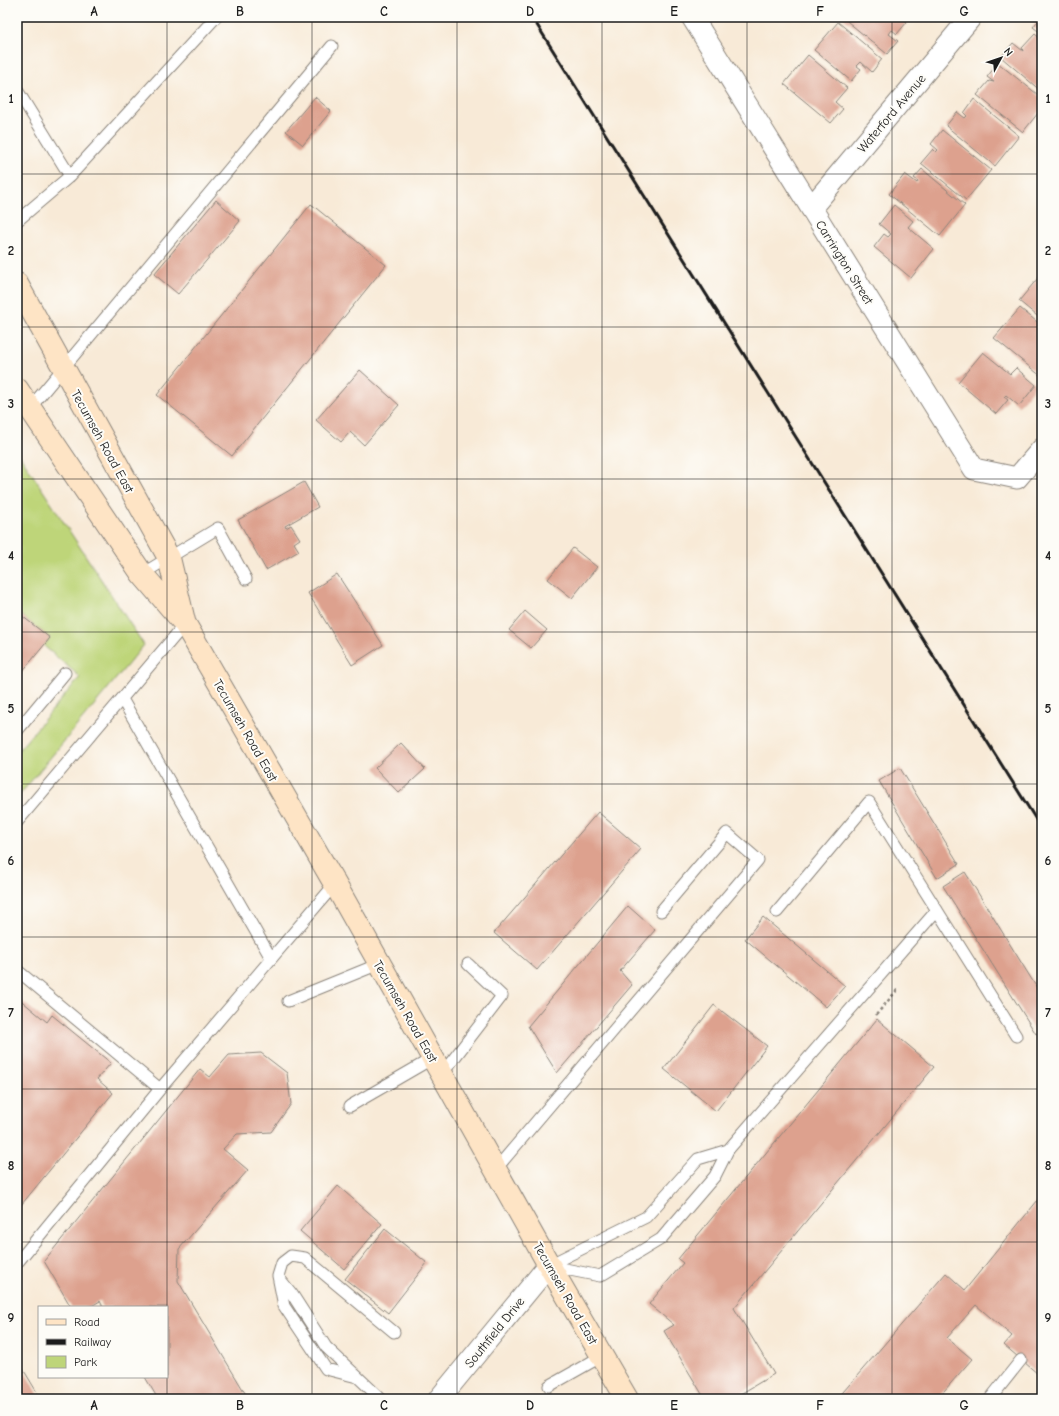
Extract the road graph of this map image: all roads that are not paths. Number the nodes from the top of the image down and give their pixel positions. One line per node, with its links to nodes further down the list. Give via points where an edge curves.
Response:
1 (216, 17): 6 (lane)
2 (692, 17): 7 (street, Carrington Street)
3 (971, 17): 7 (street, Waterford Avenue)
4 (332, 46): 10 (lane)
5 (17, 90): 6 (lane)
6 (70, 176): 8 (lane)
7 (811, 208): 13 (street, Carrington Street, via 974,469 1018,478)
8 (17, 221)
9 (17, 284): 10 (main road, Tecumseh Road East)
10 (63, 368): 12 (lane); 14 (main road, Tecumseh Road East)
11 (17, 389): 12 (main road, Tecumseh Road East)
12 (30, 408): 15 (main road, Tecumseh Road East)
13 (1042, 449)
14 (169, 558): 15 (lane); 16 (lane, via 218,528); 17 (main road, Tecumseh Road East)
15 (142, 574): 17 (main road, Tecumseh Road East)
16 (246, 579)
17 (185, 624): 19 (lane); 22 (main road, Tecumseh Road East)
18 (65, 673): 20 (lane)
19 (122, 699): 21 (lane); 26 (lane)
20 (17, 731)
21 (17, 822)
22 (335, 884): 26 (lane); 27 (main road, Tecumseh Road East)
23 (937, 910): 25 (lane, via 869,802); 31 (lane); 35 (lane)
24 (661, 911): 36 (lane, via 727,833 758,860)
25 (777, 912)
26 (271, 958): 33 (lane)
27 (379, 964): 30 (lane); 32 (main road, Tecumseh Road East)
28 (468, 964): 32 (lane, via 502,996)
29 (17, 970): 33 (lane)
30 (288, 1002)
31 (1016, 1036)
32 (437, 1066): 34 (lane); 36 (main road, Tecumseh Road East)
33 (160, 1089): 37 (lane)
34 (350, 1106)
35 (728, 1150): 38 (lane, via 698,1159 646,1216); 38 (lane, via 715,1176 661,1239 600,1276)
36 (496, 1169): 38 (main road, Tecumseh Road East)
37 (17, 1263)
38 (549, 1265): 41 (main road, Tecumseh Road East); 46 (street, Southfield Drive)
39 (278, 1276): 40 (lane, via 282,1263 291,1256 305,1258); 43 (lane, via 326,1347); 43 (lane, via 284,1306 326,1369)
40 (394, 1332)
41 (602, 1356): 44 (lane); 47 (main road, Tecumseh Road East)
42 (1021, 1360): 48 (lane)
43 (357, 1377): 45 (lane)
44 (549, 1386)
45 (381, 1399)
46 (439, 1399)
47 (627, 1399)
48 (990, 1399)

